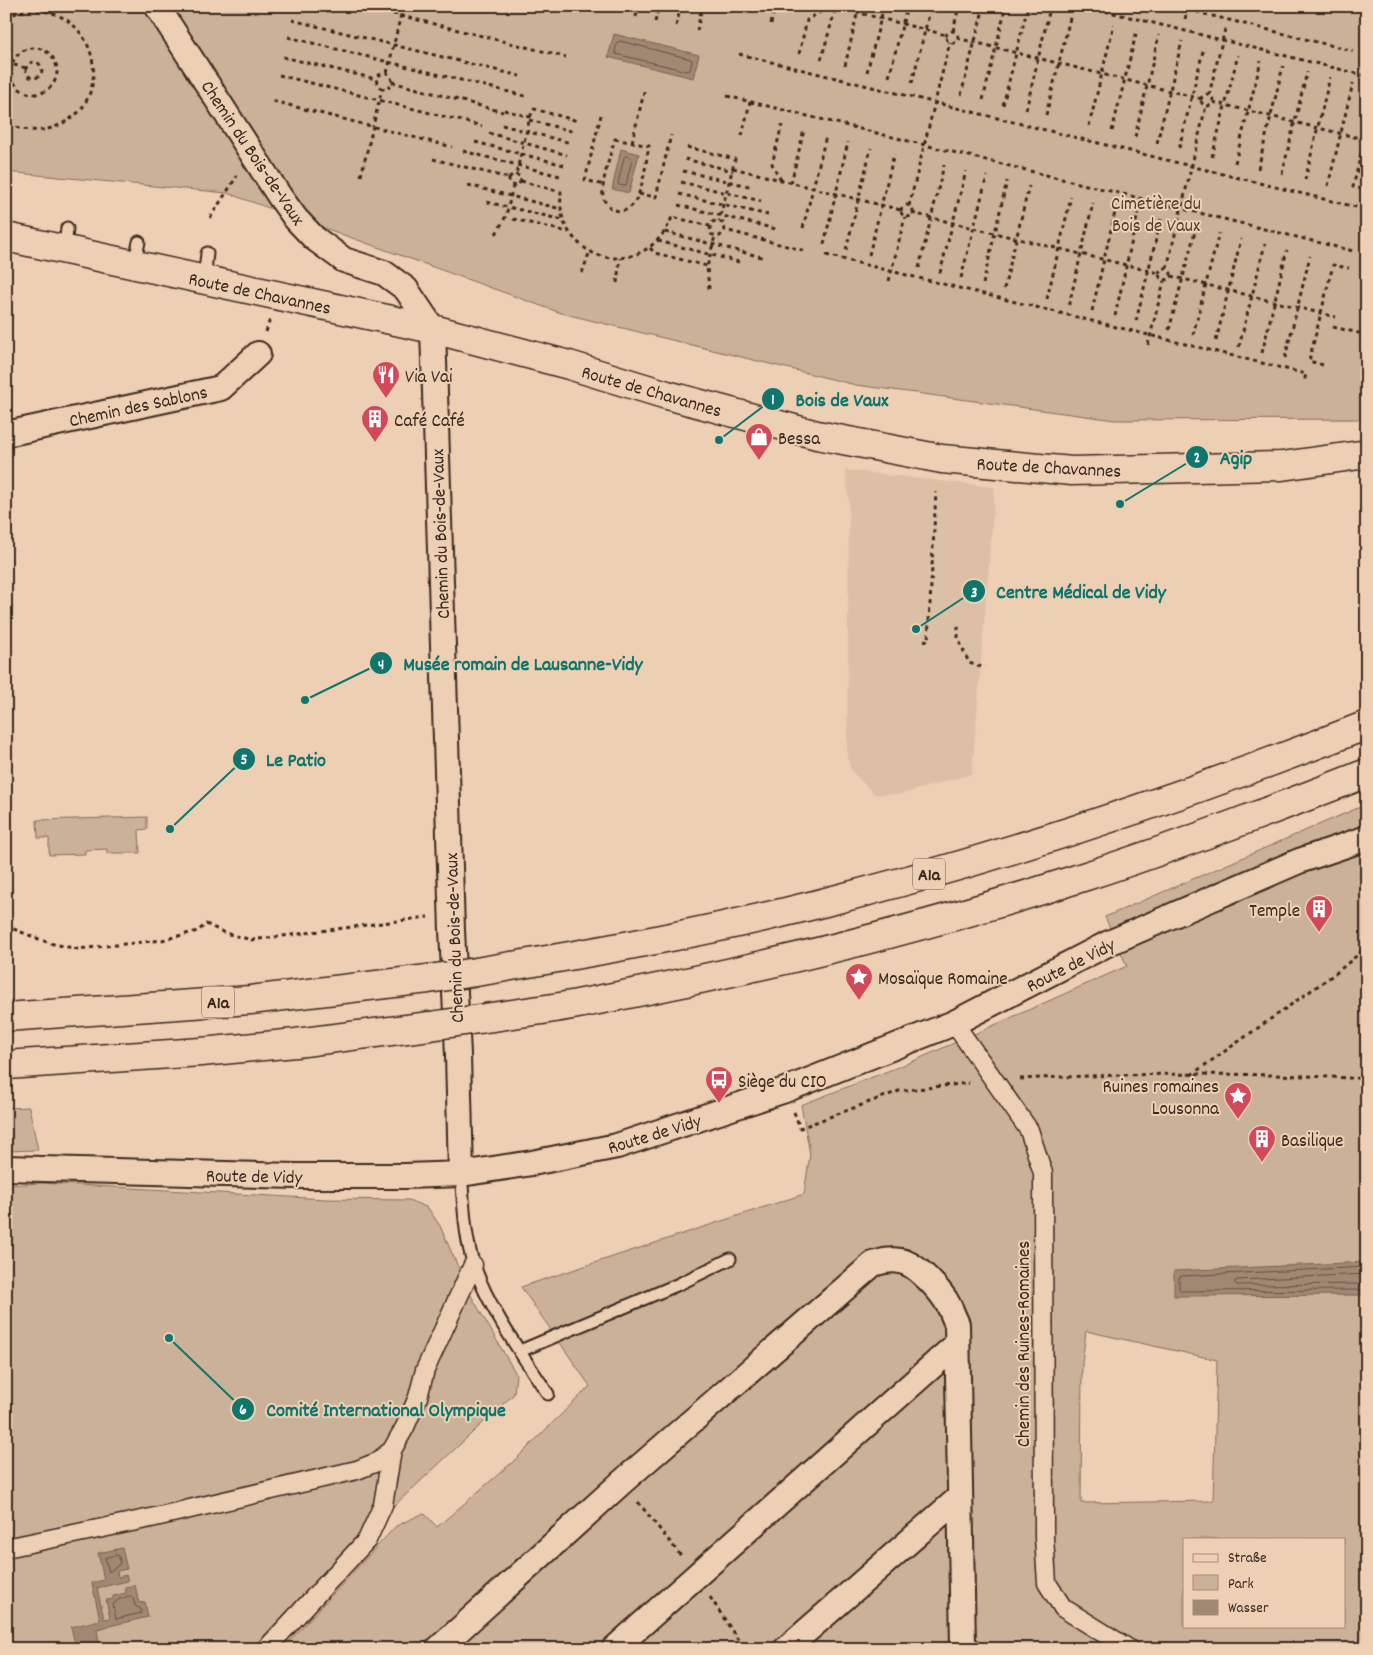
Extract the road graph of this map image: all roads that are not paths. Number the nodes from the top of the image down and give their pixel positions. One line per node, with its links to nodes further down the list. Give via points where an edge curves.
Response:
1 (156, 6): 5 (street, Chemin du Bois-de-Vaux, via 296,219 314,238 344,260 384,273 406,289)
2 (6, 237): 4 (main road, Route de Chavannes, via 66,239 137,253)
3 (207, 253): 4 (lane)
4 (204, 280): 5 (main road, Route de Chavannes)
5 (433, 329): 8 (main road, Route de Chavannes, via 817,435 942,459 1072,471 1282,466); 16 (street, Chemin du Bois-de-Vaux)
6 (258, 354): 7 (street, Chemin des Sablons, via 221,388)
7 (6, 434)
8 (1367, 454)
9 (1367, 725): 12 (main road, A1a, bridge, via 1141,809 999,854 814,905 702,931 428,979 250,1000)
10 (1367, 774): 14 (main road, A1a, bridge, via 1082,878 923,925 725,974 591,1002 296,1043)
11 (1367, 838): 13 (street, Route de Vidy, via 1299,861 1109,944)
12 (6, 1017)
13 (954, 1023): 16 (street, Route de Vidy, via 785,1090 617,1146); 30 (street, Chemin des Ruines-Romaines, via 1029,1130 1043,1173 1044,1537 1047,1583 1063,1608)
14 (6, 1065)
15 (6, 1168): 16 (street, Route de Vidy, via 296,1176)
16 (461, 1174): 18 (lane)
17 (730, 1259): 20 (lane)
18 (473, 1264): 20 (lane, via 486,1294); 22 (street, via 425,1370 405,1427)
19 (957, 1344): 23 (street); 27 (street, via 957,1324 949,1305 918,1270 903,1261 873,1264 622,1482); 28 (street)
20 (520, 1351): 21 (lane)
21 (548, 1394)
22 (392, 1450): 24 (street, via 377,1462 357,1470 152,1522); 26 (street, via 382,1505 367,1540)
23 (960, 1496): 25 (street); 29 (street)
24 (6, 1548)
25 (963, 1648)
26 (266, 1649)
27 (438, 1649)
28 (614, 1649)
29 (786, 1649)
30 (1130, 1649)

